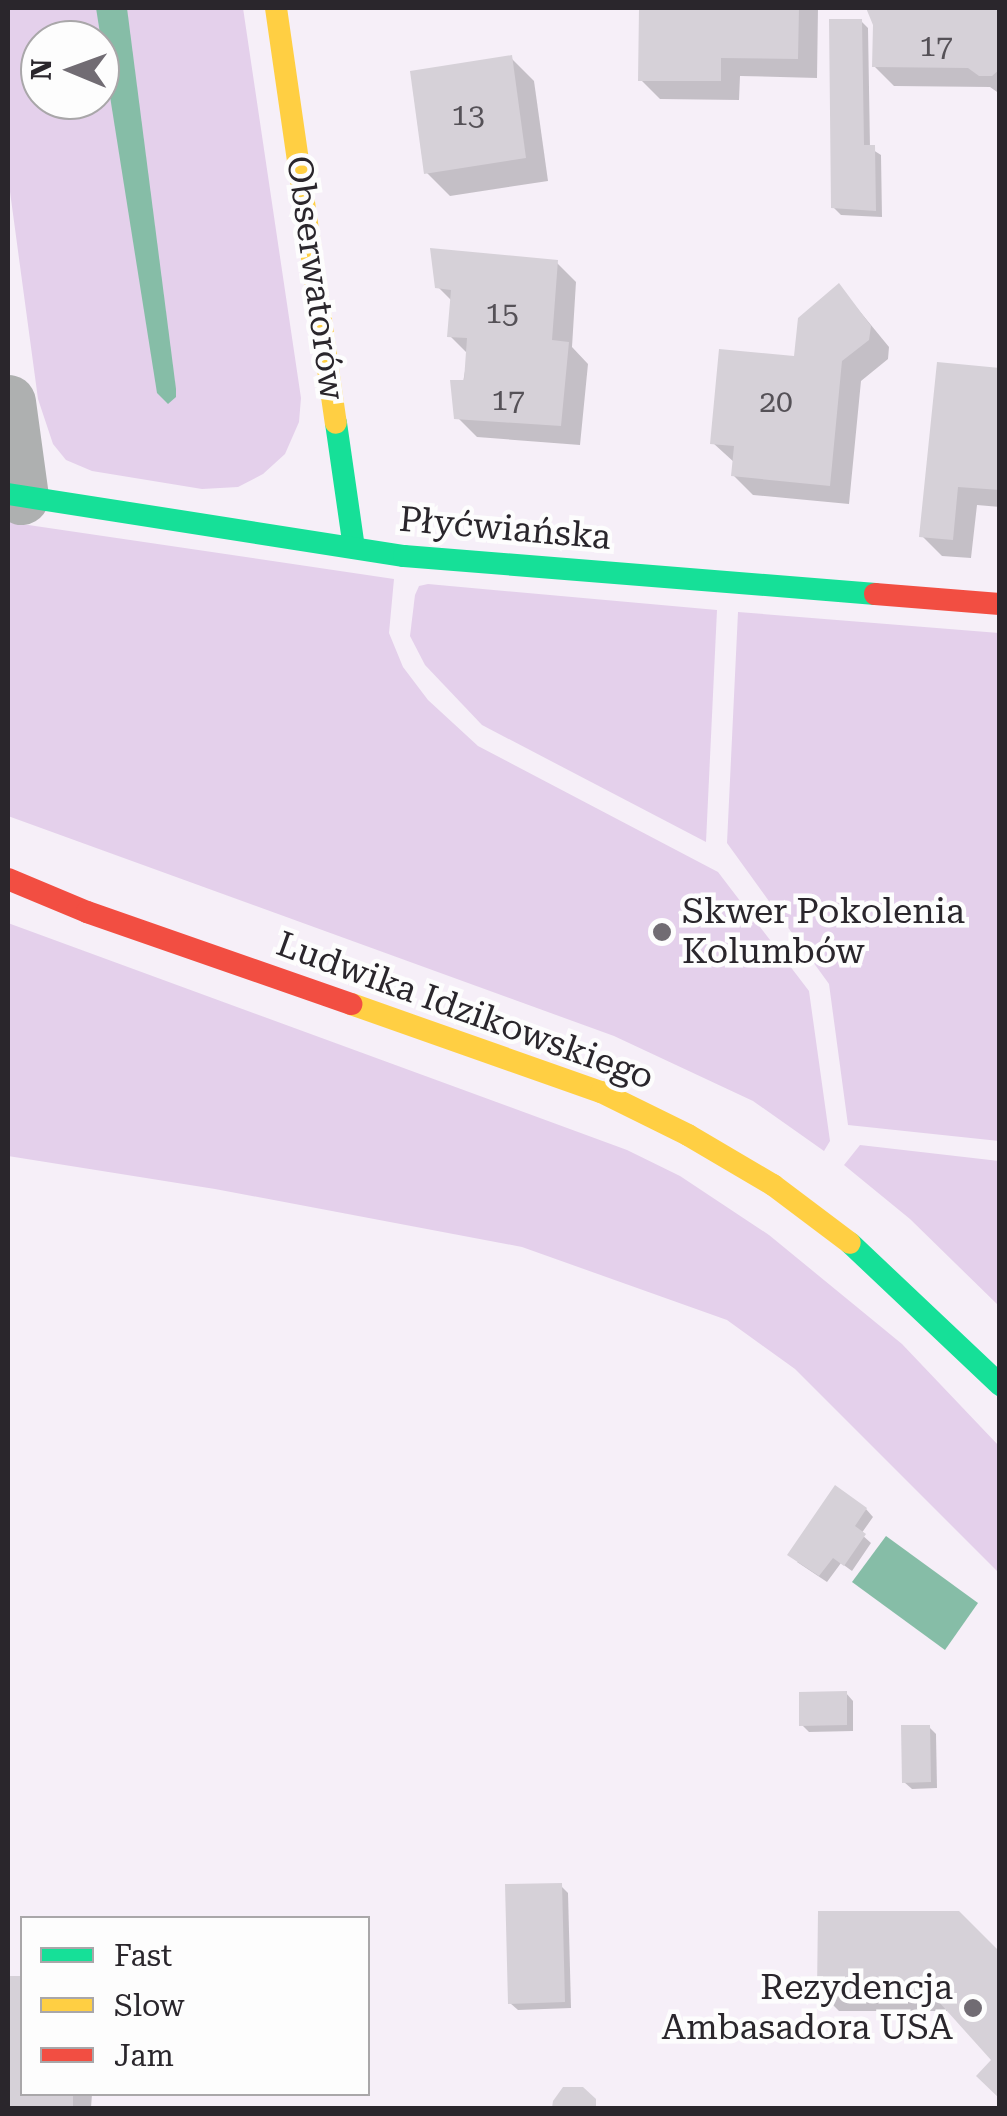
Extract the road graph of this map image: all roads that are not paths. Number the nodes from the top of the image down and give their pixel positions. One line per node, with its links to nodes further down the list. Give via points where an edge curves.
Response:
1 (276, 8): 4 (street, Obserwatorów)
2 (8, 402): 3 (street)
3 (14, 496): 4 (street, Płyćwiańska)
4 (354, 548): 5 (street, Płyćwiańska)
5 (1000, 604)
6 (8, 879): 7 (street, Ludwika Idzikowskiego, via 601,1092 702,1142 773,1184 846,1240)
7 (1000, 1385)

